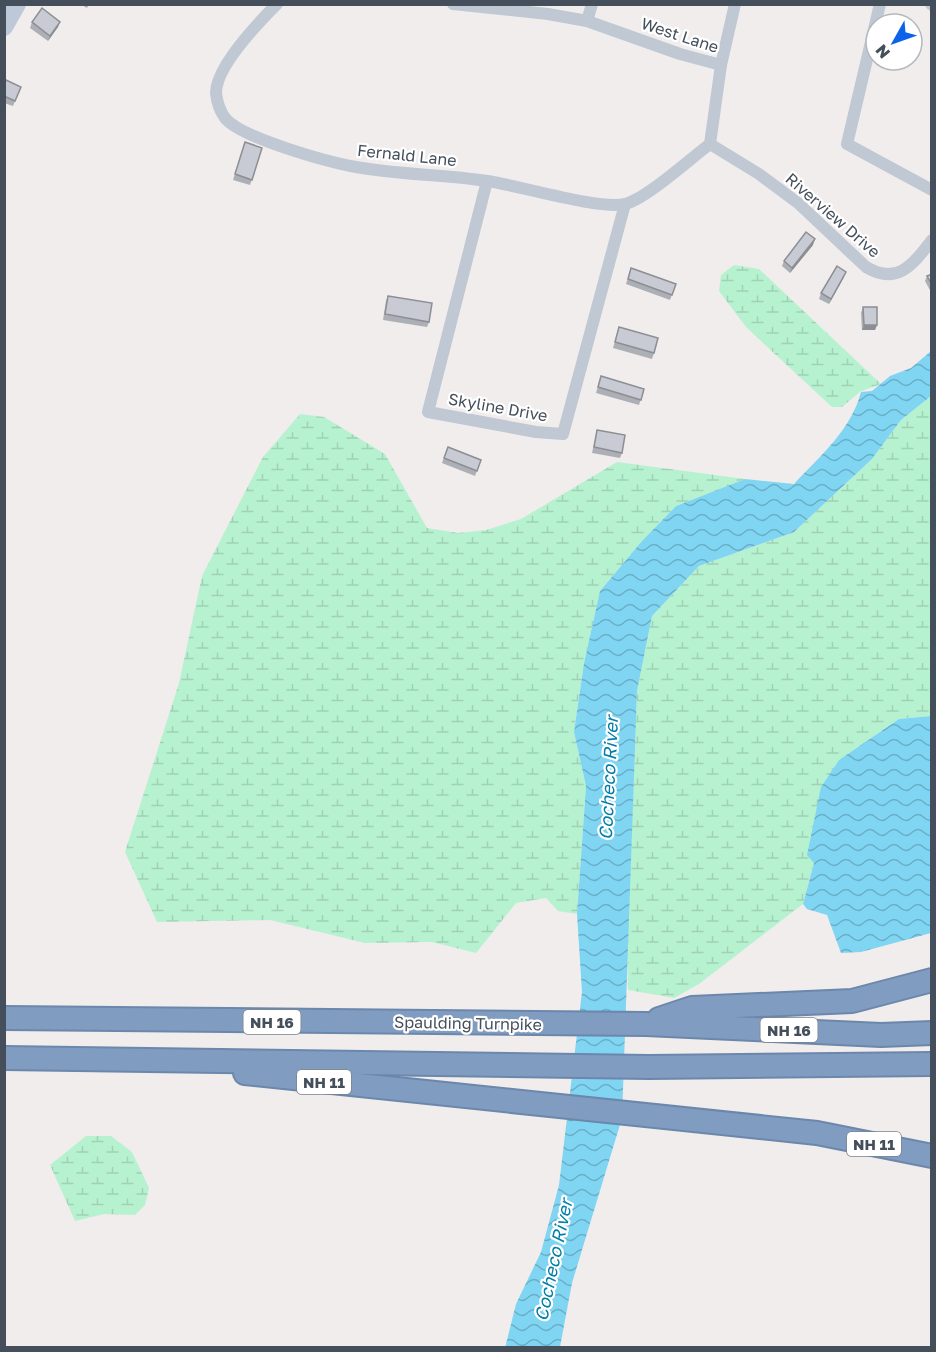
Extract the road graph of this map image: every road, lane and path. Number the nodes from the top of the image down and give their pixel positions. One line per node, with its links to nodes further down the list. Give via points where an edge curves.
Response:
1 (17, 4): 8 (street)
2 (277, 4): 11 (street, Fernald Lane, via 251,32 219,79 218,106 226,119 252,136 353,167)
3 (453, 4): 7 (street, West Lane)
4 (592, 4): 7 (street)
5 (735, 4): 9 (street)
6 (880, 4): 12 (street, via 847,144)
7 (587, 21): 9 (street, West Lane)
8 (4, 27)
9 (721, 65): 10 (street)
10 (710, 144): 13 (street); 14 (street, Riverview Drive, via 798,203 878,274 900,272)
11 (487, 180): 13 (street, Fernald Lane, via 602,204); 13 (street, Skyline Drive, via 428,411 536,432 563,434)
12 (932, 190)
13 (625, 204)
14 (932, 240)
15 (932, 980): 17 (highway, via 852,1001 692,1008)
16 (4, 1018): 17 (highway, Spaulding Turnpike / NH 16)
17 (646, 1024): 18 (highway, Spaulding Turnpike / NH 16, via 881,1035)
18 (932, 1033)
19 (4, 1058): 20 (highway, NH 16)
20 (98, 1058): 21 (highway, NH 16, via 649,1067); 22 (highway, NH 11, via 817,1133)
21 (932, 1065)
22 (932, 1156)

